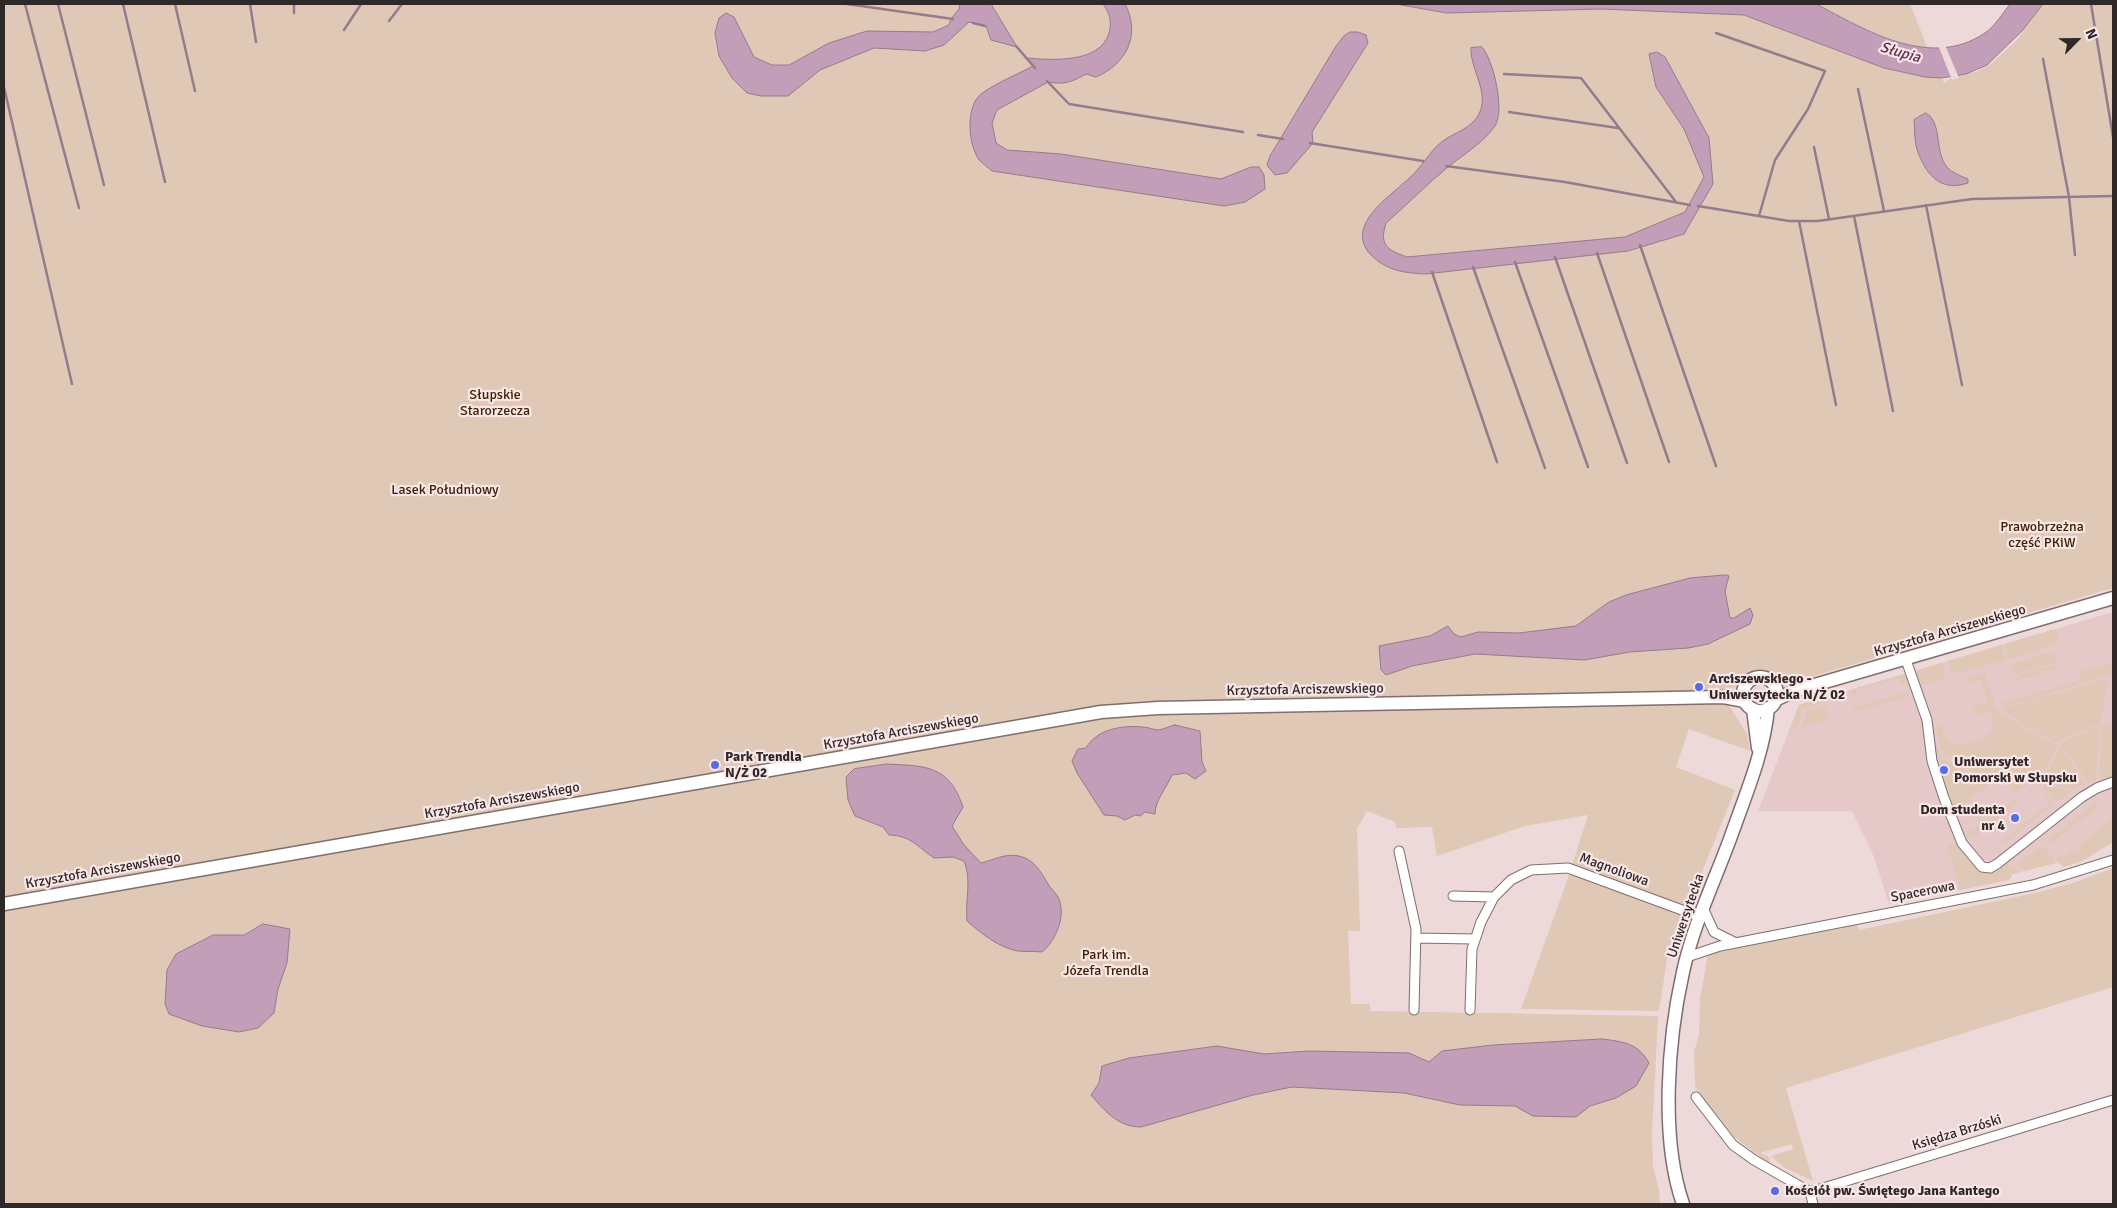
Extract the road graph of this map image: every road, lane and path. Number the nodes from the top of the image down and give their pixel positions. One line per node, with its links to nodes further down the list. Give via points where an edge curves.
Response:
1 (2113, 598): 2 (street, Krzysztofa Arciszewskiego)
2 (1906, 660): 4 (street, Krzysztofa Arciszewskiego); 8 (street, via 1927,720 1932,762 1944,798 1962,843 1982,868 1997,864 2082,798)
3 (1774, 685): 4 (street); 5 (street, via 1766,678 1754,678 1745,685); 6 (street)
4 (1794, 691): 6 (street, Krzysztofa Arciszewskiego)
5 (1747, 700): 6 (street); 7 (street, Uniwersytecka); 13 (street, Krzysztofa Arciszewskiego, via 1723,697 1158,708 1101,712)
6 (1772, 704): 7 (street, Uniwersytecka)
7 (1759, 753): 14 (street, Uniwersytecka)
8 (2113, 782)
9 (1399, 851): 15 (street)
10 (2113, 860): 17 (street, Spacerowa, via 2032,885)
11 (1453, 896): 12 (street)
12 (1494, 897): 14 (street, Magnoliowa, via 1511,880 1531,870 1568,868); 16 (street, Magnoliowa)
13 (4, 904)
14 (1702, 914): 17 (street, via 1714,932); 18 (street, Uniwersytecka)
15 (1416, 938): 16 (street); 19 (street)
16 (1474, 939): 20 (street, Magnoliowa, via 1470,960)
17 (1736, 943): 18 (street, Spacerowa, via 1704,950)
18 (1687, 958): 24 (street, Uniwersytecka, via 1674,1014 1668,1132 1675,1183)
19 (1414, 1010)
20 (1470, 1010)
21 (1696, 1097): 23 (street, via 1718,1128 1741,1152)
22 (2113, 1100): 23 (street, Księdza Brzóski)
23 (1810, 1192): 25 (street)
24 (1683, 1204)
25 (1813, 1204)

